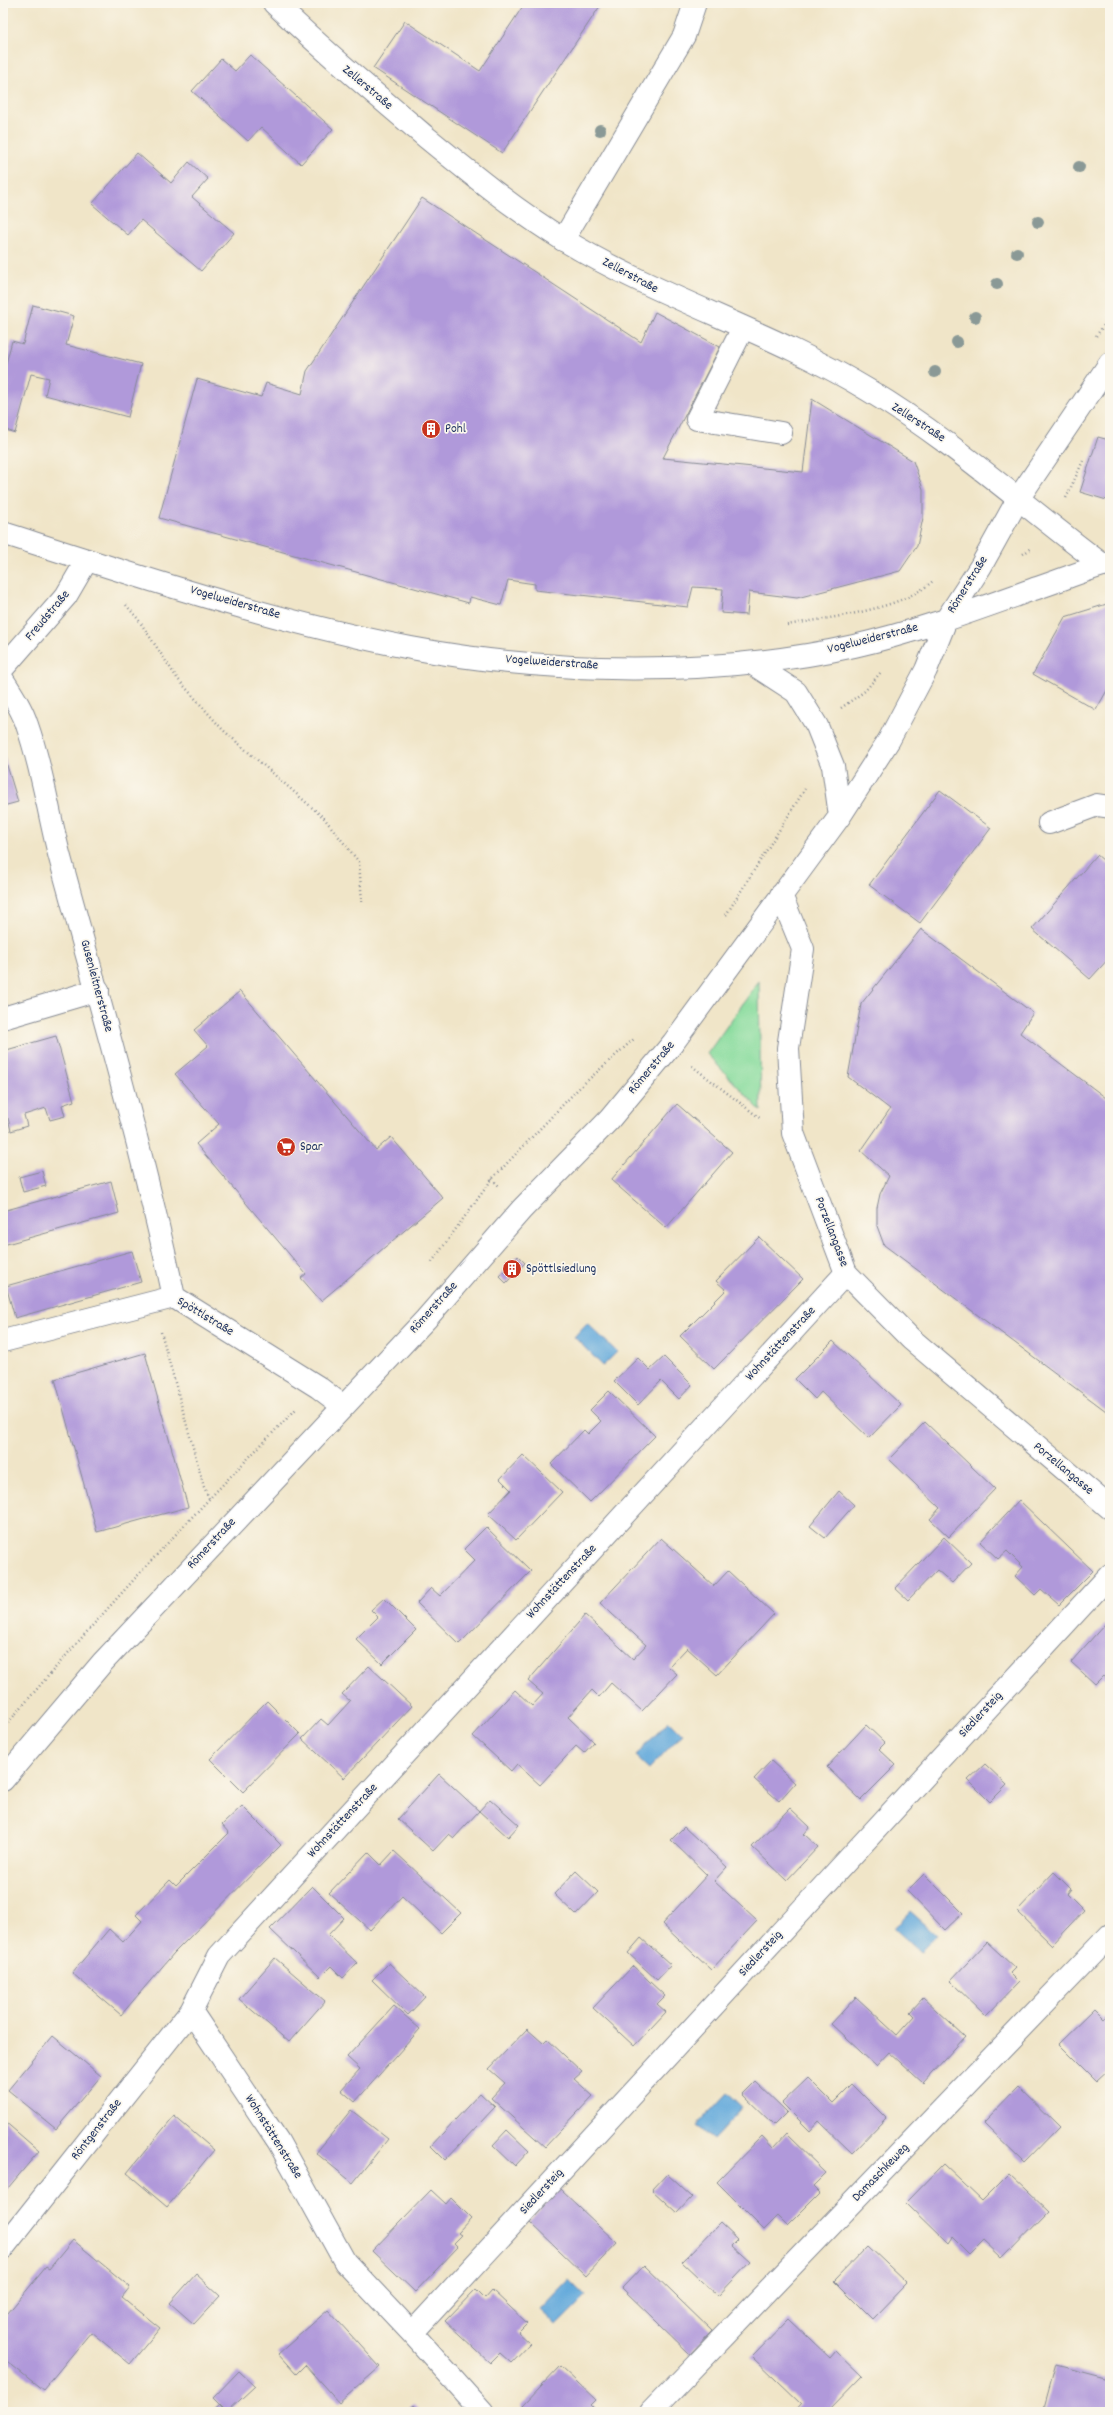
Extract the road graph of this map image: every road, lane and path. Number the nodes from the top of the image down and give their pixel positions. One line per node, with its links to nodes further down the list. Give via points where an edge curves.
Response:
1 (274, 3): 3 (street, Zellerstraße, via 328,55 479,181)
2 (695, 3): 3 (street, via 684,36)
3 (563, 240): 4 (street, Zellerstraße, via 647,286)
4 (743, 328): 6 (street, via 697,419); 7 (street, Zellerstraße, via 814,359 869,391 950,444)
5 (1110, 363): 7 (street, Römerstraße)
6 (781, 433)
7 (1018, 499): 10 (street, Vogelweiderstraße); 14 (street, Römerstraße, via 982,566)
8 (3, 534): 9 (street, Vogelweiderstraße)
9 (87, 560): 17 (street, Vogelweiderstraße, via 335,632 413,648 489,659 571,666 636,668); 18 (street, Freudstraße, via 66,596)
10 (1107, 564): 14 (street, Vogelweiderstraße)
11 (938, 577): 13 (path, via 923,590)
12 (123, 601): 26 (path, via 177,678 223,730 329,823 359,862)
13 (883, 605): 15 (path); 16 (path)
14 (946, 620): 16 (street, Vogelweiderstraße); 23 (street, Römerstraße, via 923,677 889,740)
15 (785, 625)
16 (883, 639): 17 (street, Vogelweiderstraße); 20 (path, via 884,668 866,691)
17 (753, 664): 20 (street, via 796,692)
18 (3, 668)
19 (3, 680): 28 (street, Gusenleitnerstraße, via 18,703 27,726 59,853)
20 (817, 726): 23 (street, via 834,766)
21 (806, 788): 27 (path)
22 (1110, 807): 24 (street, via 1097,805)
23 (840, 816): 25 (street, Römerstraße)
24 (1049, 823)
25 (781, 896): 34 (street, Römerstraße, via 673,1043 609,1120); 36 (street, Porzellangasse, via 803,949 788,1048 793,1132)
26 (362, 902)
27 (722, 923)
28 (98, 990): 29 (street); 37 (street, Gusenleitnerstraße, via 158,1224)
29 (3, 1018)
30 (638, 1036): 33 (path, via 578,1089)
31 (687, 1062): 32 (path)
32 (764, 1121)
33 (492, 1178): 34 (path); 35 (path)
34 (522, 1209): 41 (street, Römerstraße, via 426,1319)
35 (430, 1266)
36 (846, 1273): 43 (street, Porzellangasse, via 911,1339); 48 (street, Wohnstättenstraße, via 219,1956)
37 (174, 1297): 38 (street, Spöttlstraße); 40 (street, Spöttlstraße)
38 (152, 1302): 39 (street, Spöttlstraße); 42 (path)
39 (3, 1341)
40 (318, 1387): 41 (street, Spöttlstraße); 42 (path)
41 (344, 1406): 46 (street, Römerstraße, via 102,1663)
42 (209, 1498): 45 (path, via 78,1641)
43 (1110, 1508)
44 (1110, 1575): 50 (street, Siedlersteig)
45 (3, 1729)
46 (3, 1780)
47 (1110, 1935): 52 (street, Damaschkeweg)
48 (191, 2011): 49 (street, Röntgenstraße); 50 (street, Wohnstättenstraße, via 278,2141 345,2262)
49 (3, 2248)
50 (412, 2333): 51 (street, Wohnstättenstraße)
51 (483, 2412)
52 (651, 2412)

